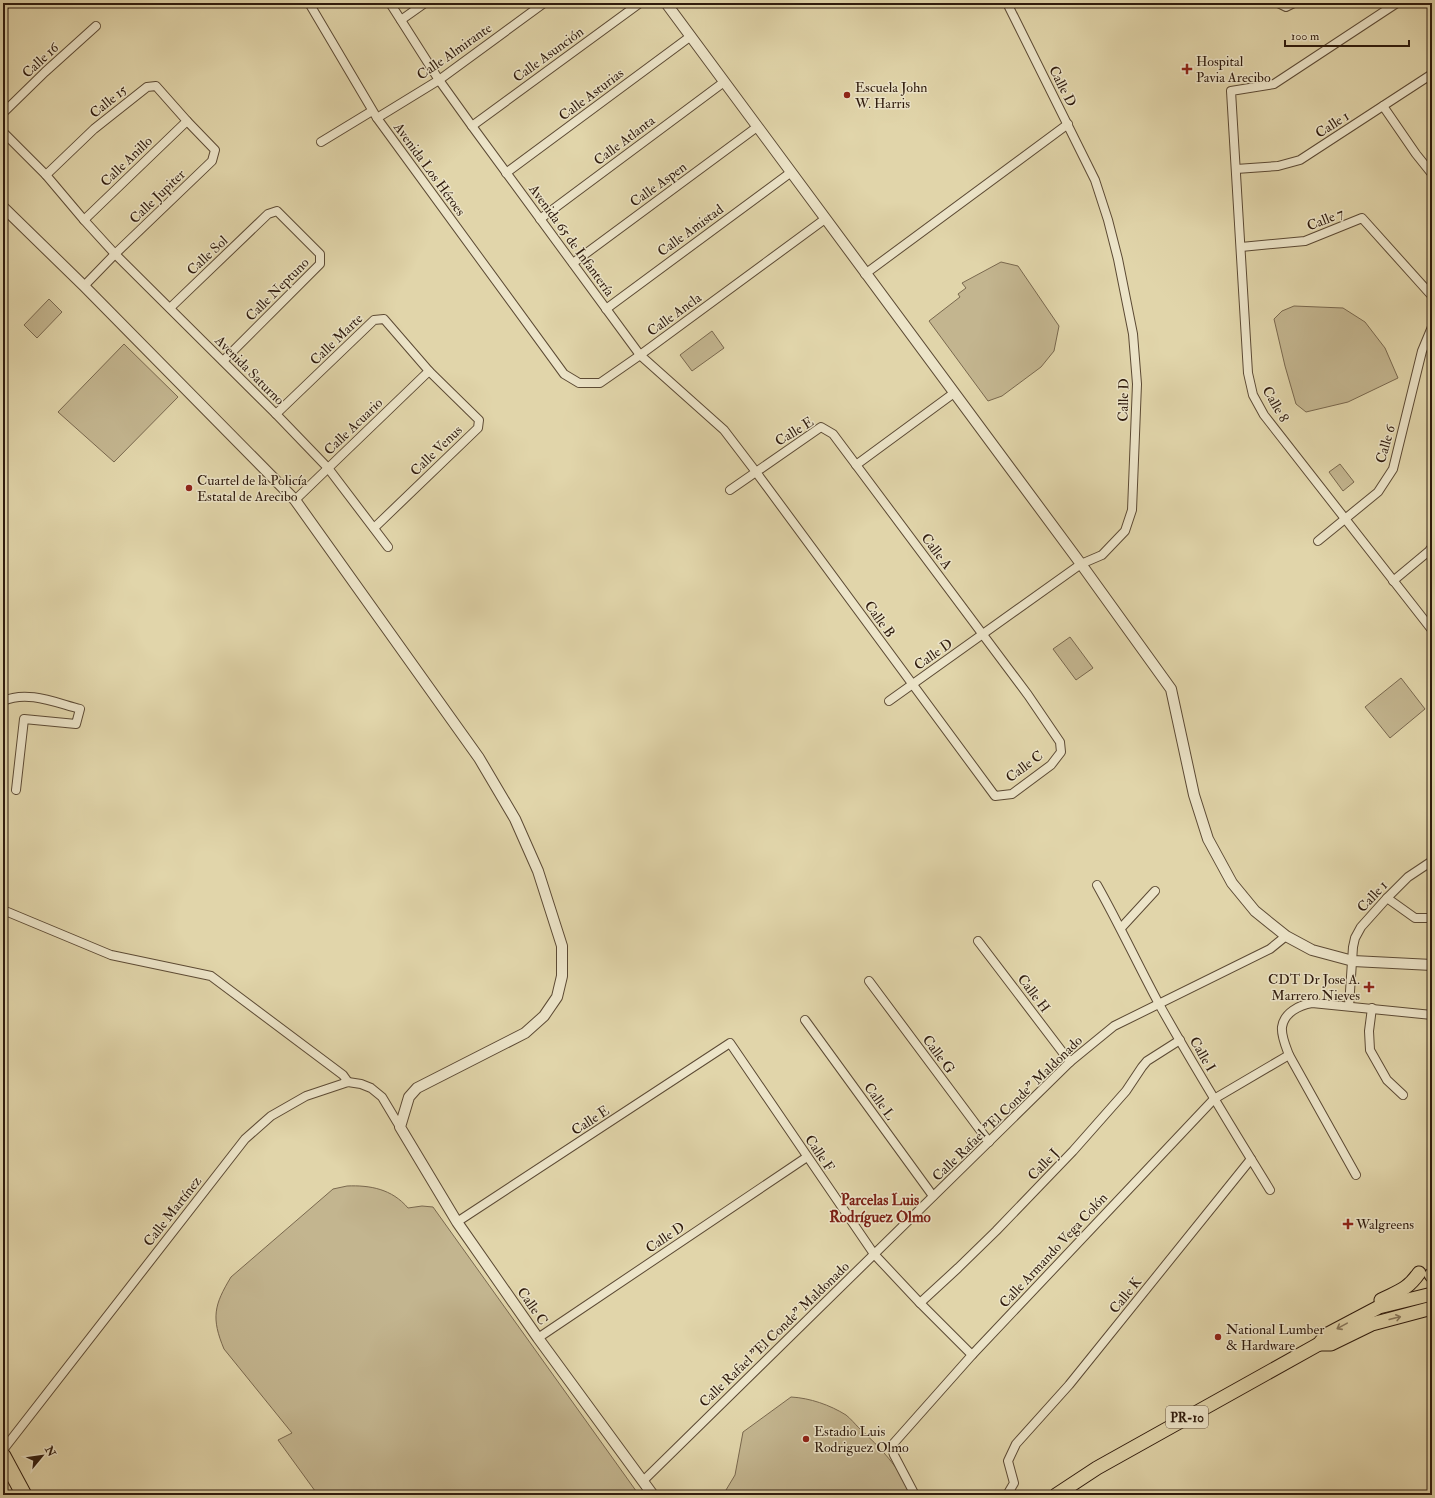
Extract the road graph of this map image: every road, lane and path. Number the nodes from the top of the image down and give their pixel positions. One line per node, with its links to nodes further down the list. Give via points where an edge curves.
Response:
1 (7, 3): 12 (street)
2 (309, 3): 21 (street, Avenida Los Héroes)
3 (390, 3): 13 (street, Avenida 65 de Infantería)
4 (425, 3): 13 (street)
5 (544, 3): 17 (street, Calle Almirante)
6 (640, 3): 24 (street, Calle Asunción)
7 (666, 3): 15 (street)
8 (1007, 3): 23 (street, Calle D)
9 (1278, 3): 10 (street, via 1286,7)
10 (1294, 3)
11 (1397, 3): 28 (street, Calle 8, via 1274,84 1231,91)
12 (3, 7)
13 (401, 20): 17 (street, Avenida 65 de Infantería)
14 (96, 26): 20 (street, Calle 16)
15 (691, 36): 18 (street); 29 (street, Calle Asturias)
16 (1432, 74): 19 (street, Calle 1)
17 (439, 80): 21 (street, Calle Almirante); 24 (street, Avenida 65 de Infantería)
18 (724, 82): 25 (street); 34 (street, Calle Atlanta)
19 (1383, 106): 28 (street, Calle 1, via 1300,160 1278,166); 31 (street)
20 (3, 113)
21 (375, 114): 27 (street, Calle Almirante); 47 (street, Avenida Los Héroes)
22 (187, 122): 32 (street, Calle 15, via 156,86 148,87 94,129); 36 (street, Calle Anillo); 39 (street, Calle Jupiter, via 215,150 212,161)
23 (1068, 124): 41 (street); 63 (street, Calle D, via 1095,180 1108,220 1133,334 1137,384 1132,510 1125,532 1102,555)
24 (472, 126): 29 (street, Avenida 65 de Infantería)
25 (757, 127): 30 (street); 40 (street, Calle Aspen)
26 (3, 132): 32 (street, Avenida Saturno)
27 (321, 142)
28 (1236, 169): 38 (street, Calle 8)
29 (506, 173): 34 (street, Avenida 65 de Infantería)
30 (790, 173): 35 (street); 45 (street, Calle Amistad)
31 (1432, 174)
32 (46, 175): 36 (street, Avenida Saturno)
33 (3, 207): 42 (street)
34 (540, 219): 40 (street, Avenida 65 de Infantería)
35 (825, 219): 41 (street); 48 (street, Calle Ancla)
36 (84, 220): 39 (street, Avenida Saturno)
37 (261, 220): 44 (street, Calle Sol); 49 (street, Calle Neptuno, via 277,211 320,254 320,264)
38 (1241, 247): 43 (street, Calle 7, via 1305,241 1362,218); 58 (street, Calle 8, via 1248,374 1253,394 1264,415)
39 (115, 254): 42 (street, Calle Jupiter); 44 (street, Avenida Saturno)
40 (573, 263): 45 (street, Avenida 65 de Infantería)
41 (865, 274): 51 (street)
42 (84, 286): 57 (street)
43 (1432, 296)
44 (170, 308): 49 (street, Avenida Saturno)
45 (606, 309): 48 (street, Avenida 65 de Infantería)
46 (1432, 327): 58 (street, Calle 6, via 1422,352 1393,468 1378,492)
47 (542, 343): 48 (street, Calle Ancla, via 564,374 579,383 600,383)
48 (640, 355): 55 (street, Avenida 65 de Infantería, via 724,430)
49 (223, 361): 52 (street, Avenida Saturno)
50 (429, 371): 52 (street, Calle Marte, via 384,319 374,320); 54 (street, Calle Acuario); 59 (street, Calle Venus, via 479,420 478,428)
51 (954, 393): 53 (street); 63 (street)
52 (276, 414): 54 (street, Avenida Saturno)
53 (856, 465): 55 (street, Calle E, via 833,434 821,427); 66 (street, Calle A)
54 (328, 468): 57 (street, Calle Acuario); 59 (street, Avenida Saturno)
55 (756, 472): 56 (street); 67 (street, Calle B)
56 (730, 490)
57 (295, 500): 97 (street, via 479,758 511,813 538,871 562,946 562,976 557,996 544,1016 525,1033 417,1088 409,1097)
58 (1345, 519): 60 (street, Calle 6); 64 (street, Calle 8)
59 (374, 528): 61 (street, Avenida Saturno)
60 (1318, 540)
61 (388, 547)
62 (1432, 547): 64 (street)
63 (1081, 564): 66 (street, Calle D); 80 (street, via 1171,689 1194,794 1211,845 1232,882 1255,911)
64 (1393, 580): 65 (street, Calle 8)
65 (1432, 630)
66 (982, 634): 67 (street, Calle D); 70 (street, Calle A, via 1060,742)
67 (912, 685): 69 (street, Calle D); 71 (street, Calle B)
68 (3, 701): 72 (street, via 13,696 32,697 80,709 76,724 24,719)
69 (889, 701)
70 (1061, 752): 71 (street, Calle C, via 1051,765 1012,794 995,796)
71 (983, 780)
72 (16, 790)
73 (1432, 861): 76 (street, Calle 1, via 1408,878)
74 (1097, 885): 79 (street, Calle I)
75 (1155, 891): 79 (street)
76 (1387, 898): 78 (street, via 1416,918); 82 (street, Calle 1, via 1361,927 1355,938)
77 (3, 910): 94 (street, via 111,955 211,976 343,1075)
78 (1432, 918)
79 (1121, 928): 85 (street, Calle I)
80 (1286, 936): 82 (street, via 1312,950); 85 (street, Calle Rafael "El Conde" Maldonado, via 1270,949)
81 (978, 941): 93 (street, Calle H)
82 (1353, 961): 83 (street); 86 (street, Calle 1)
83 (1432, 965)
84 (869, 981): 98 (street, Calle G)
85 (1159, 1003): 90 (street, Calle I); 93 (street, Calle Rafael "El Conde" Maldonado, via 1114,1026)
86 (1349, 1006): 87 (street); 92 (street, via 1312,1003 1293,1010 1286,1017 1282,1028)
87 (1372, 1008): 88 (street); 95 (street, via 1370,1050 1387,1080)
88 (1432, 1015)
89 (805, 1020): 103 (street, Calle L)
90 (1180, 1040): 96 (street, Calle I); 108 (street, Calle J, via 1147,1061 1126,1091 1073,1151 996,1231)
91 (734, 1049): 99 (street, Calle F); 104 (street, Calle E, via 730,1043)
92 (1289, 1055): 96 (street, Calle Armando Vega Colón); 101 (street)
93 (1070, 1062): 98 (street, Calle Rafael "El Conde" Maldonado)
94 (348, 1082): 97 (street, via 372,1088 382,1097); 114 (street, Calle Martínez, via 306,1096 271,1116 245,1139)
95 (1403, 1095)
96 (1214, 1099): 100 (street, Calle I); 113 (street, Calle Armando Vega Colón)
97 (400, 1127): 104 (street, Calle C)
98 (989, 1142): 103 (street, Calle Rafael "El Conde" Maldonado)
99 (807, 1157): 105 (street, Calle F); 111 (street, Calle D)
100 (1251, 1159): 102 (street, Calle I); 120 (street, Calle K, via 1069,1385 1016,1444 1008,1461 1014,1483)
101 (1356, 1175)
102 (1270, 1190)
103 (933, 1196): 105 (street, Calle Rafael "El Conde" Maldonado)
104 (457, 1222): 111 (street, Calle C)
105 (874, 1254): 108 (street, Calle F); 116 (street, Calle Rafael "El Conde" Maldonado)
106 (1427, 1275): 110 (main road, via 1404,1290 1374,1303)
107 (1432, 1294): 110 (main road, PR-10, via 1390,1304)
108 (920, 1303): 113 (street, Calle F)
109 (1432, 1308): 112 (main road, PR-10, one-way to 109, via 1331,1344 1372,1324)
110 (1367, 1313): 112 (main road, PR-10, one-way to 112, via 1326,1335)
111 (538, 1338): 116 (street, Calle C)
112 (1319, 1344): 121 (main road, PR-10, via 1096,1468)
113 (972, 1355): 119 (street, Calle Armando Vega Colón, via 893,1444 894,1455)
114 (3, 1450)
115 (3, 1456): 117 (highway)
116 (643, 1480): 118 (street, Calle C)
117 (24, 1495)
118 (653, 1495)
119 (915, 1495)
120 (1007, 1495)
121 (1056, 1495)

